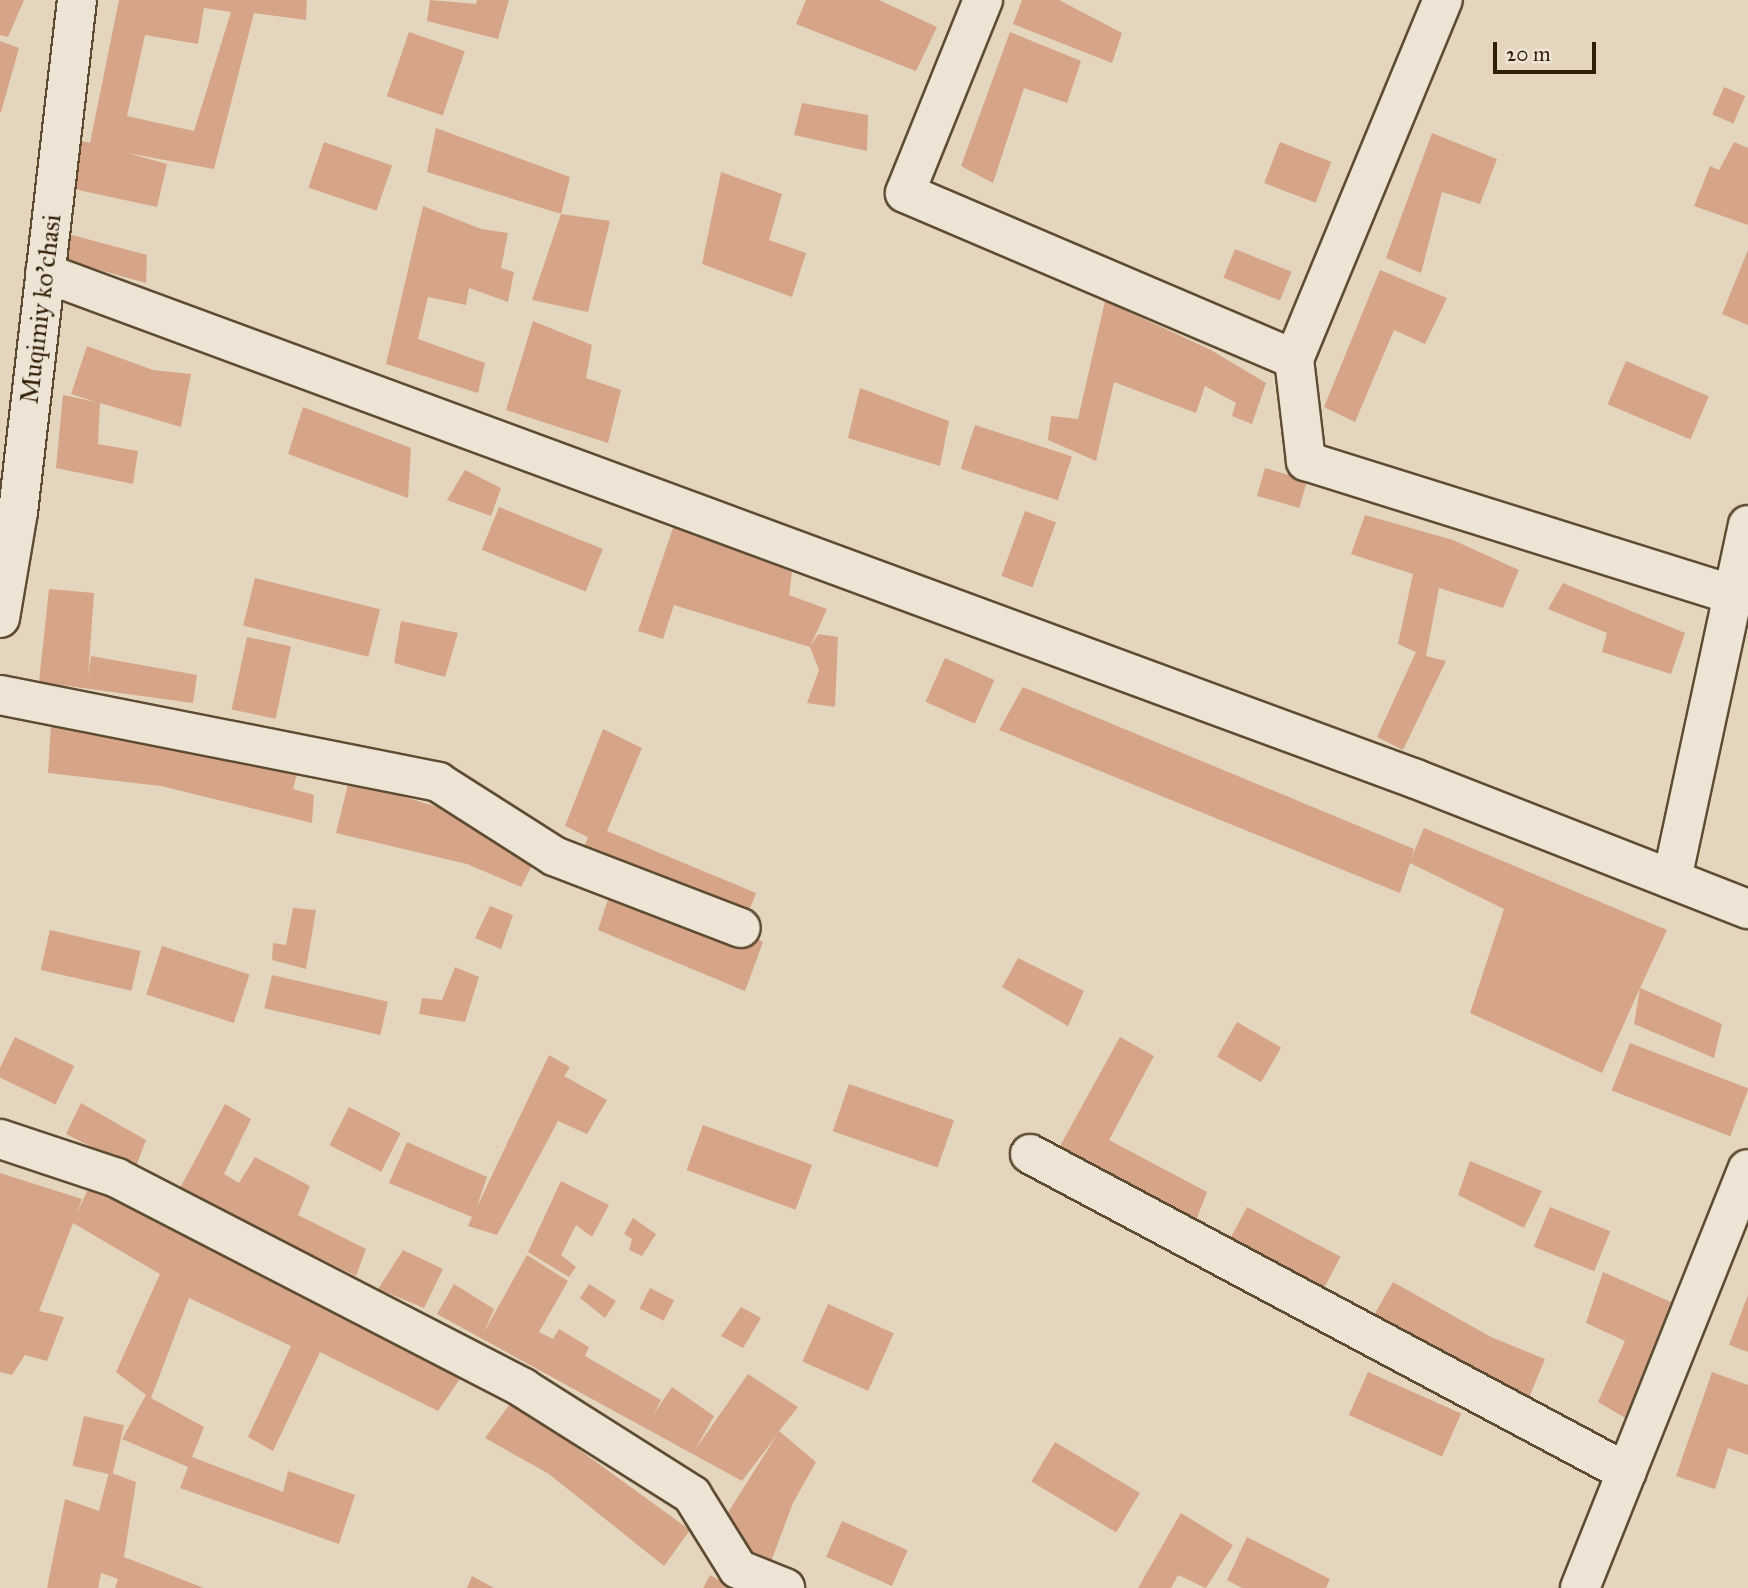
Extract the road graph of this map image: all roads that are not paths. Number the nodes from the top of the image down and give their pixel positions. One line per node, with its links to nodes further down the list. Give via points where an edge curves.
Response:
1 (77, 0): 4 (street, Muqimiy ko'chasi)
2 (983, 0): 5 (street, via 905,193)
3 (1443, 0): 5 (street)
4 (46, 273): 8 (street, Muqimiy ko'chasi, via 18,512); 10 (street, via 1403,774)
5 (1294, 359): 7 (street, via 1306,461)
6 (1748, 525): 7 (street)
7 (1733, 595): 10 (street)
8 (0, 618)
9 (0, 695): 12 (street, via 438,782 554,856)
10 (1672, 879): 11 (street)
11 (1748, 909)
12 (741, 928)
13 (0, 1139): 17 (street, via 117,1178 523,1388 692,1495 738,1569)
14 (1030, 1154): 16 (street)
15 (1748, 1169): 16 (street)
16 (1626, 1472): 18 (street)
17 (785, 1588)
18 (1580, 1588)

